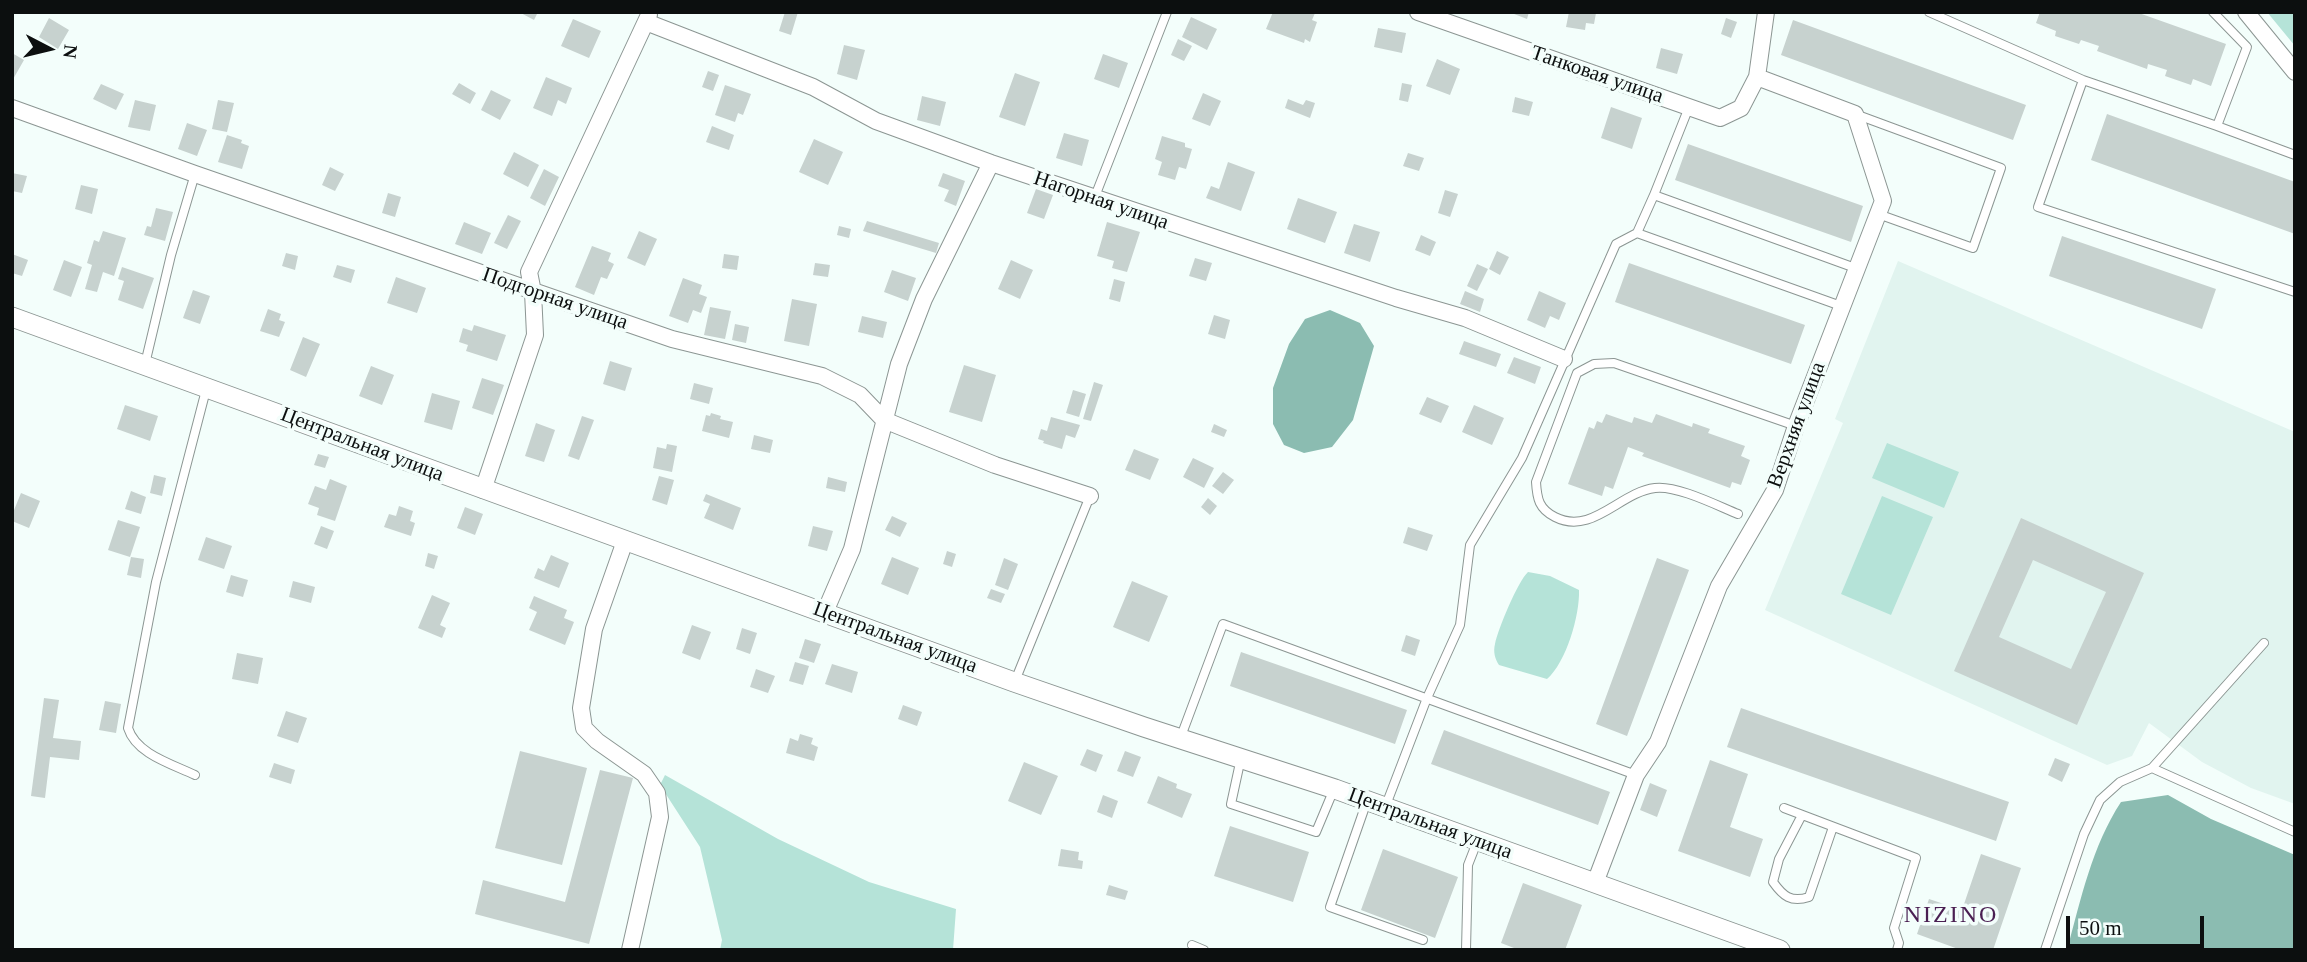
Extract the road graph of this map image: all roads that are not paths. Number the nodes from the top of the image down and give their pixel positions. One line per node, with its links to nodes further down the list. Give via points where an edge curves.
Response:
1 (1167, 12): 19 (lane)
2 (1418, 12): 11 (street, Танковая улица)
3 (1766, 12): 9 (street)
4 (1929, 12): 10 (lane)
5 (2213, 12): 14 (lane, via 2247,47)
6 (2246, 12): 8 (street)
7 (648, 17): 16 (street, Нагорная улица, via 813,87 877,121); 23 (street, via 529,272)
8 (2295, 72)
9 (1756, 77): 11 (street, Танковая улица, via 1741,108 1720,118); 13 (street)
10 (2083, 80): 14 (lane); 24 (lane, via 2038,207)
11 (1689, 107): 18 (lane)
12 (12, 108): 17 (street, Подгорная улица)
13 (1855, 114): 20 (street, Верхняя улица, via 1883,201); 20 (lane, via 2001,168 1973,248)
14 (2217, 126): 15 (lane)
15 (2295, 155)
16 (990, 163): 19 (street, Нагорная улица); 30 (street, via 924,299 899,364)
17 (195, 174): 23 (street, Подгорная улица); 28 (lane)
18 (1654, 195): 21 (lane); 22 (lane)
19 (1094, 199): 27 (street, Нагорная улица, via 1465,318)
20 (1878, 214): 22 (street, Верхняя улица)
21 (1637, 233): 25 (lane); 27 (lane, via 1616,244)
22 (1858, 269): 25 (street, Верхняя улица)
23 (533, 292): 30 (street, Подгорная улица, via 672,339 822,376 860,395); 32 (street, via 535,335)
24 (2295, 292)
25 (1841, 306): 31 (street, Верхняя улица)
26 (12, 317): 28 (street, Центральная улица)
27 (1564, 359): 39 (lane, via 1522,458 1470,545 1460,625)
28 (145, 365): 29 (street, Центральная улица)
29 (206, 387): 32 (street, Центральная улица); 43 (lane, via 156,582 128,728 131,739 142,749)
30 (884, 421): 33 (street, Подгорная улица); 36 (street, via 852,548)
31 (1796, 426): 34 (lane, via 1614,363 1594,364 1577,373 1536,482 1544,512 1563,521 1586,522 1657,487); 44 (street, Верхняя улица, via 1775,490 1719,586 1658,742)
32 (483, 490): 35 (street, Центральная улица)
33 (1090, 496): 38 (lane)
34 (1738, 514)
35 (625, 541): 36 (street, Центральная улица); 55 (street, via 594,629 581,708 584,728 643,774 657,793 660,817)
36 (825, 612): 38 (street, Центральная улица)
37 (2264, 643): 42 (lane)
38 (1014, 682): 40 (street, Центральная улица)
39 (1427, 698): 40 (lane, via 1223,624); 44 (lane); 46 (lane)
40 (1180, 739): 41 (street, Центральная улица)
41 (1241, 758): 45 (street, Центральная улица); 45 (lane, via 1231,804 1316,832)
42 (2152, 768): 50 (lane); 60 (lane, via 2120,782 2099,800)
43 (195, 775)
44 (1636, 775): 52 (street, Верхняя улица)
45 (1335, 789): 46 (street, Центральная улица)
46 (1376, 804): 51 (street, Центральная улица); 53 (lane, via 1330,907)
47 (1784, 808): 48 (lane)
48 (1802, 815): 49 (lane); 49 (lane, via 1773,881 1791,900 1809,897)
49 (1833, 827): 59 (lane, via 1916,858 1894,928)
50 (2295, 832)
51 (1477, 842): 52 (street, Центральная улица); 57 (lane, via 1468,865)
52 (1595, 883): 58 (street, Центральная улица)
53 (1423, 940)
54 (1192, 945): 56 (lane)
55 (630, 950)
56 (1204, 950)
57 (1466, 950)
58 (1780, 950)
59 (1897, 950)
60 (2045, 950)

